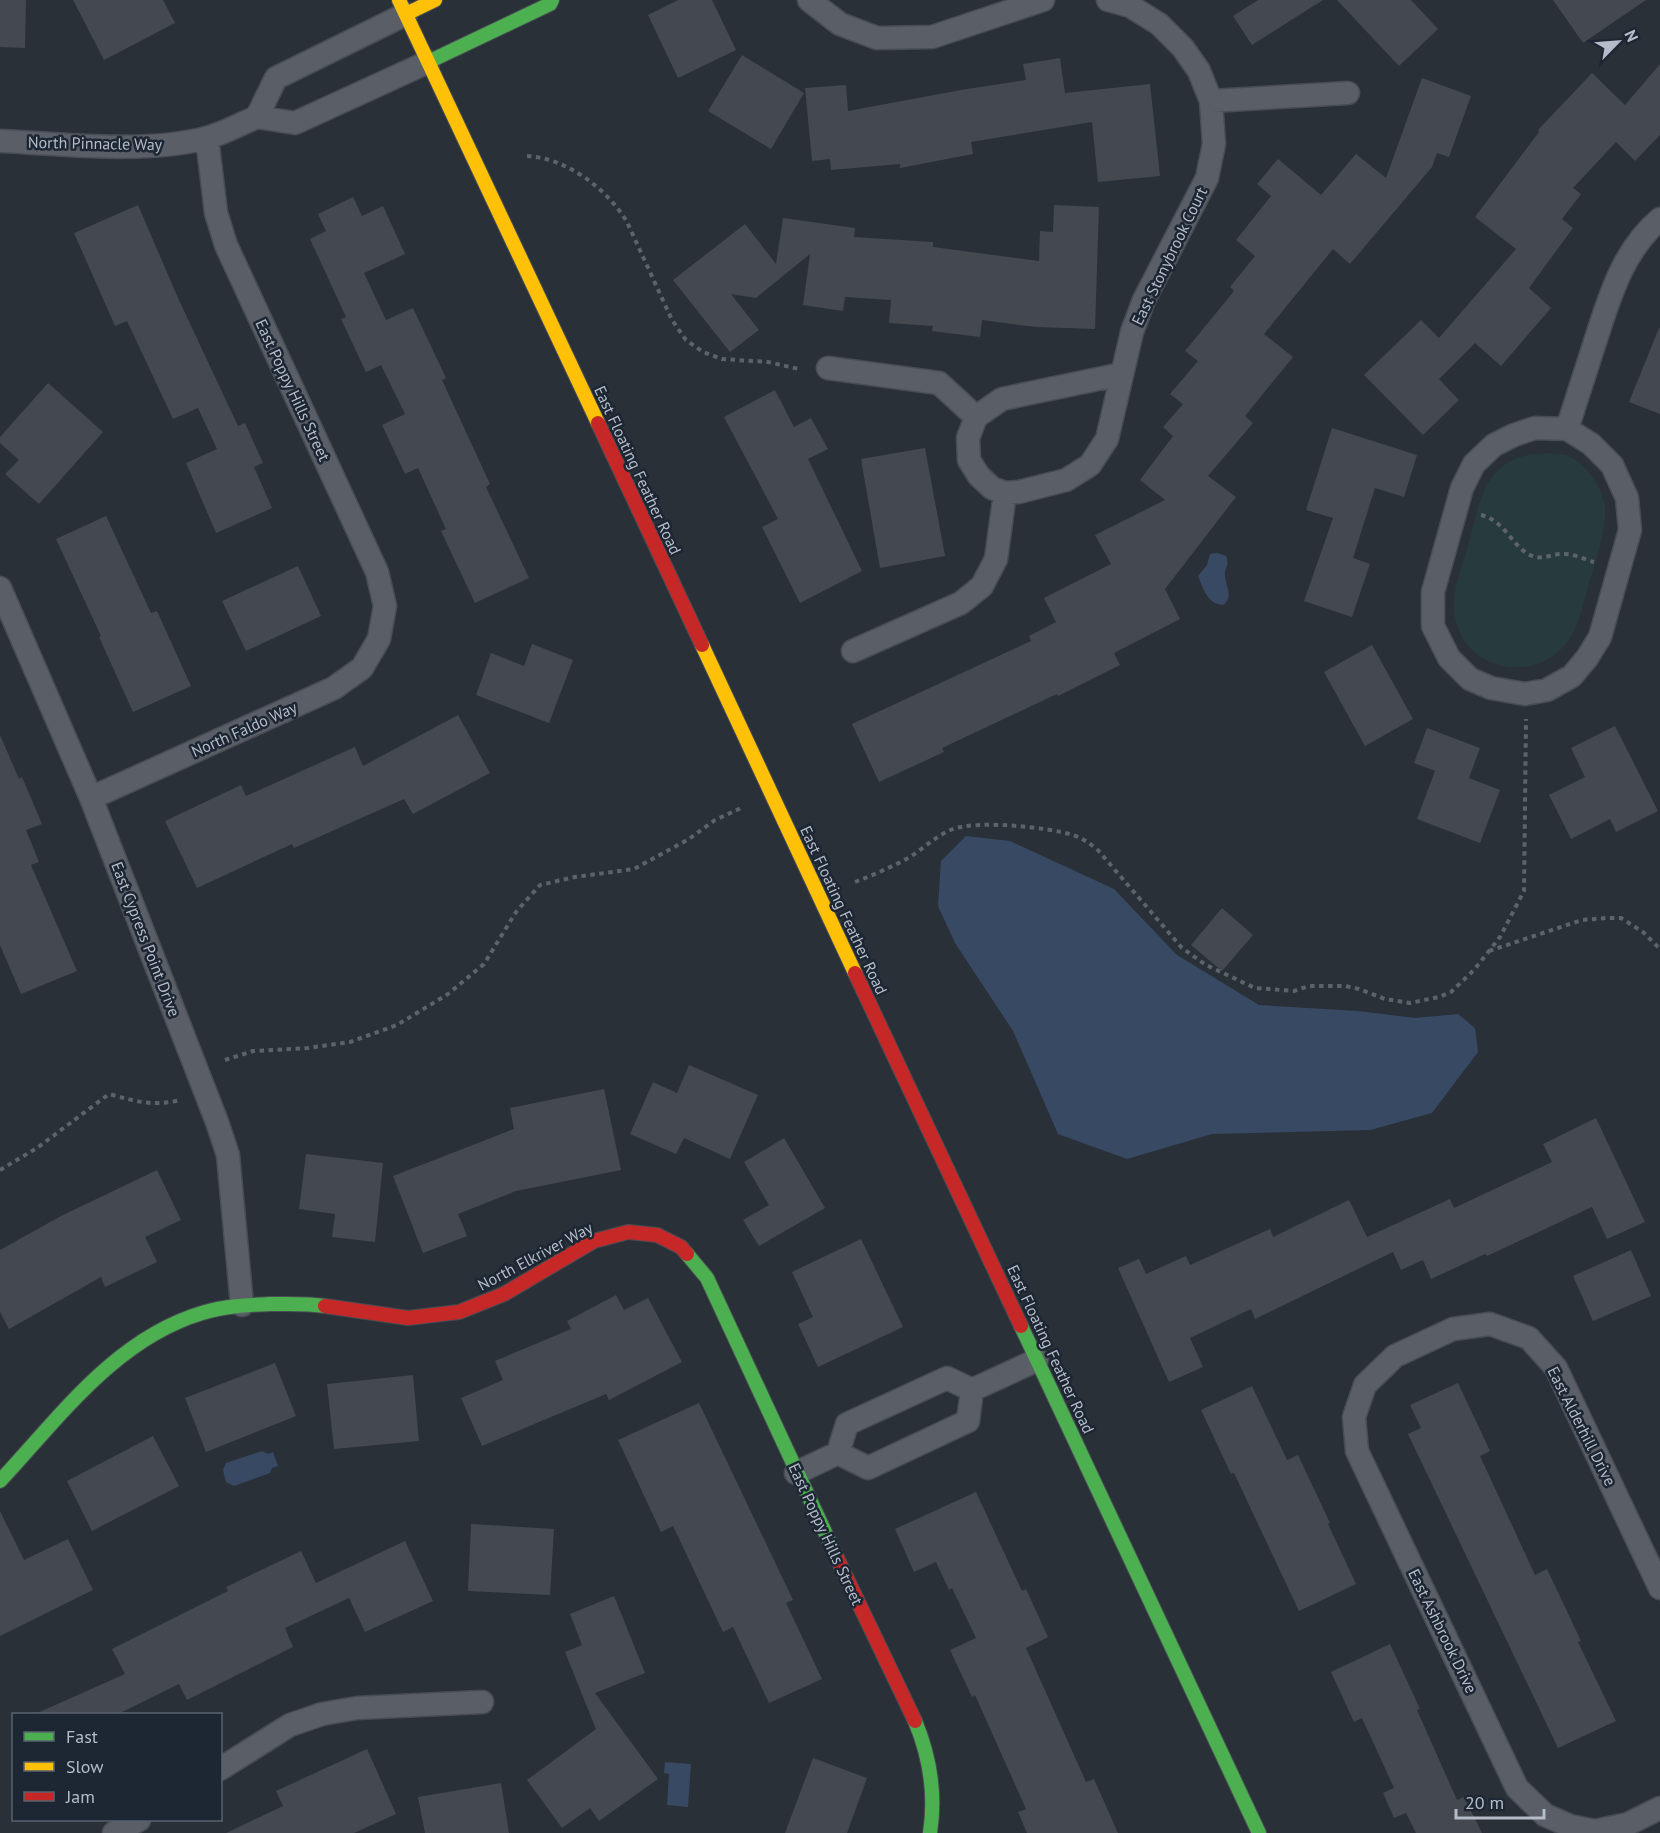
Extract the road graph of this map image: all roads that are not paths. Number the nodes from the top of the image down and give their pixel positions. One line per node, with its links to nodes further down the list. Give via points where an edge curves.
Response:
1 (435, 0): 6 (main road)
2 (552, 0): 7 (main road)
3 (809, 0): 4 (street, via 840,24 888,38 932,37)
4 (1043, 0)
5 (1108, 0): 9 (street, East Stonybrook Court, via 1130,6 1159,24 1199,71)
6 (403, 7): 7 (main road, East Floating Feather Road); 10 (street, via 276,78)
7 (428, 62): 10 (street, via 295,123); 25 (main road, East Floating Feather Road)
8 (1348, 93): 9 (street)
9 (1211, 101): 15 (street, East Stonybrook Court, via 1214,144 1207,178 1144,300)
10 (257, 117): 11 (street, North Pinnacle Way)
11 (207, 138): 12 (street, North Pinnacle Way, via 126,147); 20 (street, East Poppy Hills Street, via 216,213 226,245 377,573 385,606)
12 (0, 141)
13 (1660, 219): 17 (street, via 1631,253 1614,285)
14 (828, 368): 16 (street, via 939,383)
15 (1122, 374): 16 (street, via 1002,399); 18 (street, East Stonybrook Court, via 1107,439 1090,465 1066,480)
16 (976, 417): 18 (street, via 968,438 969,460 992,488)
17 (1567, 429): 17 (street, via 1535,428 1494,445 1474,464 1462,488 1433,592 1433,626 1449,658 1470,679 1491,688 1524,694 1547,690 1572,676 1587,658 1603,627 1630,530 1628,498 1612,465 1591,444)
18 (1005, 493): 21 (street, via 996,559 982,586 961,603)
19 (0, 588): 22 (street, East Cypress Point Drive)
20 (379, 639): 22 (street, North Faldo Way, via 362,668 334,688)
21 (853, 651)
22 (91, 798): 24 (street, East Cypress Point Drive, via 228,1155)
23 (681, 1248): 24 (main road, North Elkriver Way, via 657,1235 628,1232 594,1241 504,1294 459,1312 408,1318 307,1303); 29 (main road, East Poppy Hills Street, via 707,1278)
24 (242, 1305): 30 (main road, North Elkriver Way, via 202,1313 165,1328 128,1351 96,1377)
25 (1037, 1360): 27 (street); 39 (main road, East Floating Feather Road)
26 (1365, 1385): 31 (street, East Alderhill Drive, via 1395,1356 1453,1329 1490,1324 1529,1338 1556,1368); 36 (street, East Ashbrook Drive, via 1354,1417 1357,1451 1517,1788 1545,1815)
27 (972, 1390): 28 (street, via 947,1378 847,1424); 28 (street, via 968,1421 868,1468)
28 (838, 1453): 29 (street)
29 (796, 1473): 38 (main road, East Poppy Hills Street, via 920,1734 933,1789)
30 (0, 1481)
31 (1660, 1588)
32 (483, 1702): 33 (street, via 357,1708 322,1714 290,1725)
33 (222, 1768)
34 (1660, 1808): 36 (street, via 1628,1824)
35 (137, 1821): 37 (street)
36 (1595, 1832)
37 (114, 1833)
38 (930, 1833)
39 (1259, 1833)

